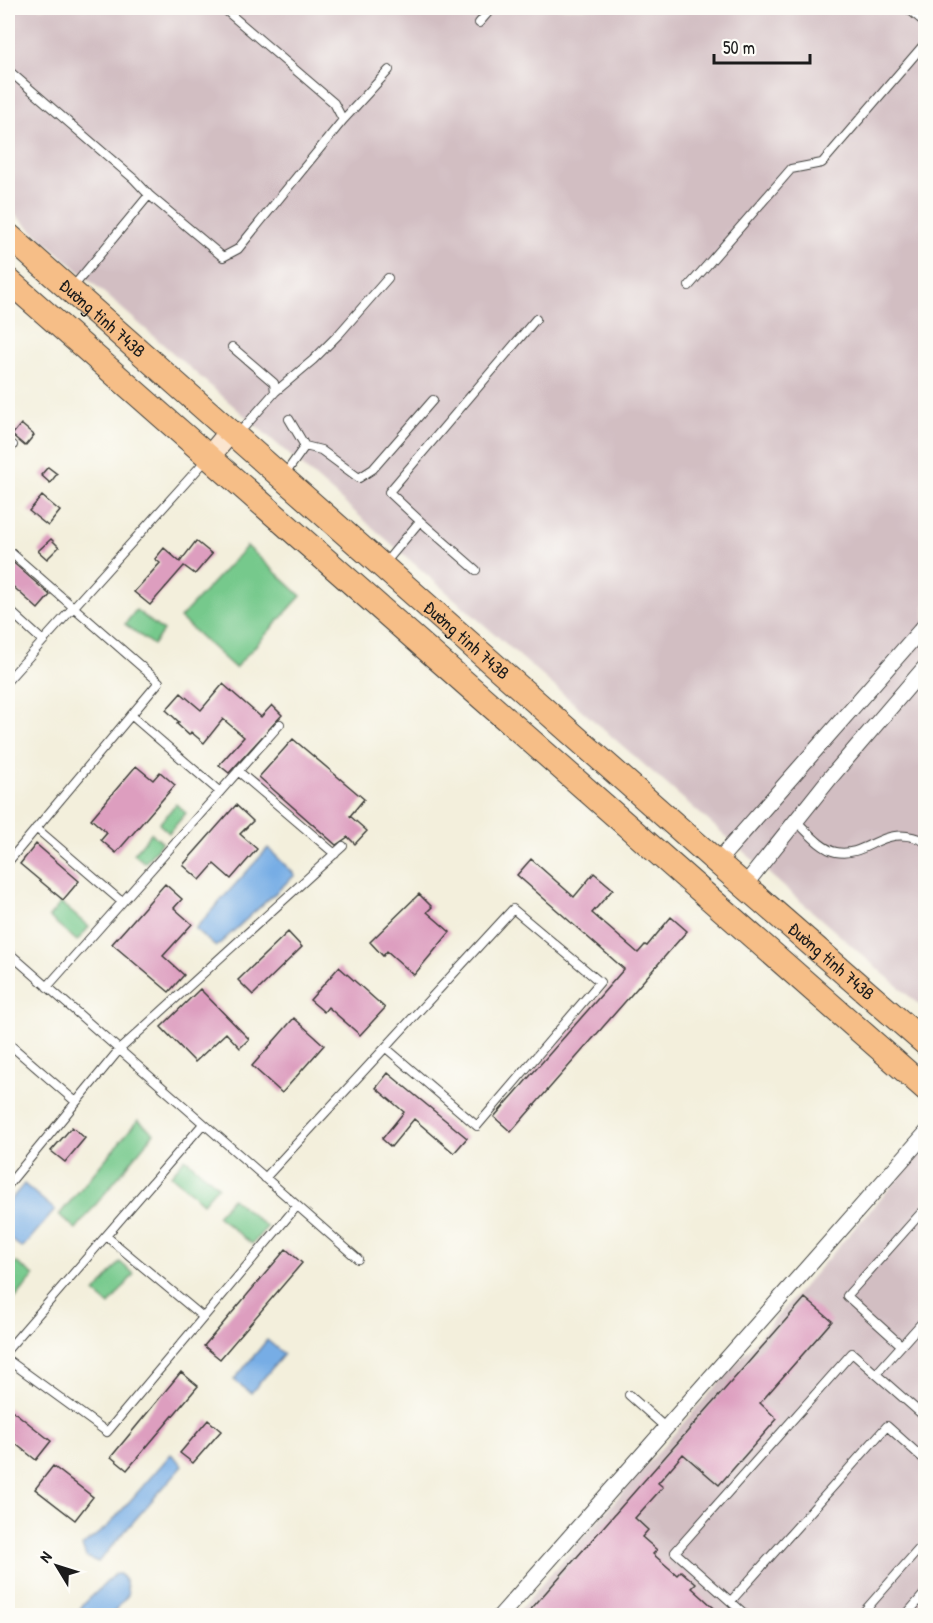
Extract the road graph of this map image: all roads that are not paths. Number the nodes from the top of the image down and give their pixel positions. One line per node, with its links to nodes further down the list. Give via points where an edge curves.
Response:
1 (223, 8): 9 (lane, via 334,103)
2 (492, 8): 5 (lane)
3 (913, 8): 4 (street)
4 (926, 19)
5 (479, 22)
6 (926, 42): 14 (lane, via 822,163 791,169)
7 (8, 70): 10 (lane)
8 (389, 70): 9 (lane)
9 (343, 120): 10 (lane, via 238,249 223,257)
10 (149, 195): 15 (lane)
11 (8, 235): 15 (main road, Đường tỉnh 743B)
12 (388, 278): 18 (lane, via 313,360)
13 (8, 280): 23 (main road, Đường tỉnh 743B)
14 (689, 286)
15 (70, 290): 21 (main road, Đường tỉnh 743B)
16 (536, 319): 25 (lane, via 389,492)
17 (232, 347): 18 (lane, via 274,382)
18 (275, 392): 21 (lane)
19 (434, 400): 22 (lane, via 373,469 359,478 321,450)
20 (289, 419): 22 (lane)
21 (233, 434): 23 (main road); 24 (main road, Đường tỉnh 743B)
22 (305, 446): 24 (lane)
23 (209, 457): 29 (lane); 54 (main road, Đường tỉnh 743B)
24 (283, 478): 27 (main road, Đường tỉnh 743B)
25 (420, 520): 27 (lane); 28 (lane)
26 (8, 550): 29 (lane)
27 (382, 566): 45 (main road, Đường tỉnh 743B)
28 (476, 570)
29 (73, 607): 32 (lane); 35 (lane, via 159,682)
30 (8, 609): 32 (lane)
31 (926, 624): 45 (street)
32 (43, 640): 34 (lane)
33 (926, 666): 39 (street)
34 (8, 680)
35 (131, 715): 38 (lane); 40 (lane)
36 (280, 724): 37 (lane)
37 (238, 771): 38 (lane); 43 (lane)
38 (220, 792): 47 (lane)
39 (796, 821): 41 (lane, via 836,852 852,851 897,834); 46 (street)
40 (36, 828): 44 (lane); 47 (lane)
41 (926, 842)
42 (343, 846): 43 (lane)
43 (335, 854): 53 (lane)
44 (8, 862)
45 (717, 862): 46 (main road, Đường tỉnh 743B)
46 (744, 886): 51 (main road, Đường tỉnh 743B)
47 (122, 902): 49 (lane)
48 (8, 952): 49 (lane)
49 (47, 987): 53 (lane)
50 (8, 1043): 55 (lane)
51 (926, 1044)
52 (386, 1048): 52 (lane, via 477,1126 600,982 513,909); 58 (lane)
53 (119, 1050): 55 (lane); 56 (lane)
54 (926, 1089)
55 (76, 1102): 59 (lane)
56 (203, 1124): 58 (lane); 62 (lane)
57 (926, 1133): 72 (street)
58 (265, 1178): 60 (lane)
59 (8, 1185)
60 (297, 1206): 63 (lane); 64 (lane)
61 (926, 1217): 66 (lane, via 921,1213 847,1296)
62 (106, 1236): 64 (lane); 67 (lane)
63 (358, 1259)
64 (203, 1317): 68 (lane, via 107,1432)
65 (926, 1318): 66 (lane)
66 (901, 1345): 69 (lane)
67 (8, 1349)
68 (8, 1360)
69 (876, 1374): 71 (lane); 76 (lane, via 852,1353 675,1552)
70 (629, 1395): 72 (lane)
71 (926, 1418)
72 (666, 1428): 77 (street)
73 (926, 1461): 76 (lane, via 887,1426)
74 (926, 1541): 79 (lane)
75 (926, 1592): 80 (lane)
76 (731, 1601): 78 (lane)
77 (500, 1616)
78 (747, 1616)
79 (860, 1616)
80 (905, 1616)

